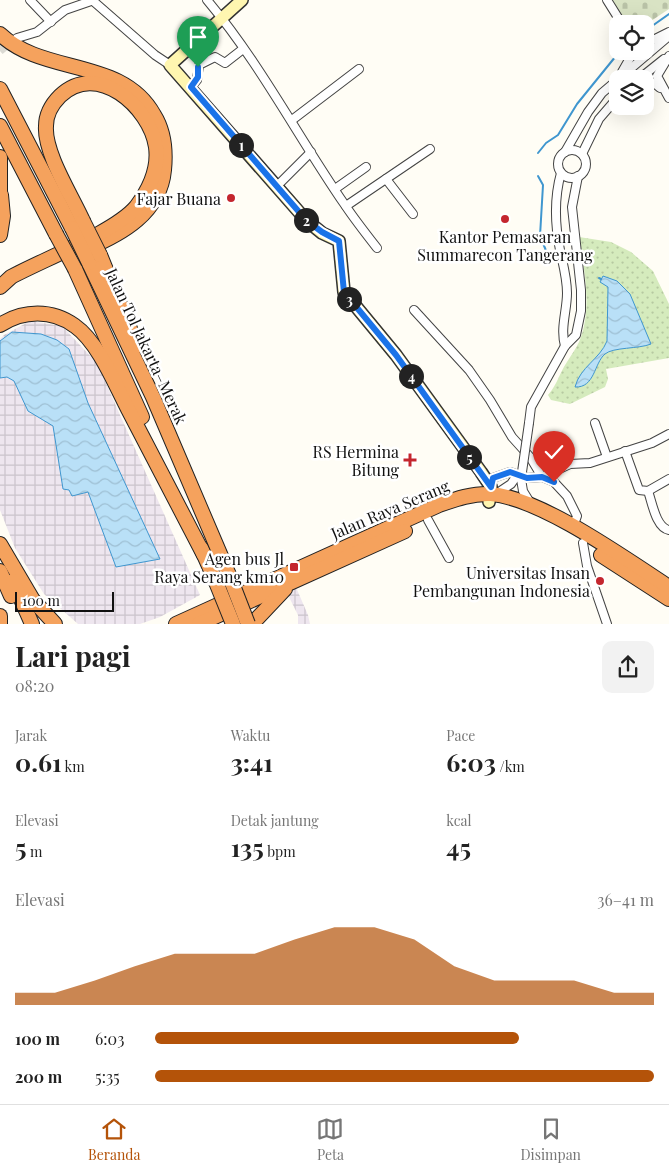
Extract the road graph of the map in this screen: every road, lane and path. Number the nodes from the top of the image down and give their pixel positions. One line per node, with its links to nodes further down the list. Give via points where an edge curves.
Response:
1 (30, 0): 8 (street)
2 (93, 0): 8 (street, via 69,8); 16 (street)
3 (206, 0): 7 (street)
4 (242, 0): 7 (street)
5 (607, 0): 6 (street)
6 (616, 15)
7 (222, 18): 14 (street); 16 (street)
8 (51, 22): 12 (street, via 37,32)
9 (669, 32): 13 (street)
10 (0, 34): 46 (highway, via 47,60 105,74 124,83 150,107 157,120 165,160 164,176 154,201 137,222 113,238 42,269)
11 (669, 36): 18 (street)
12 (17, 38)
13 (654, 40)
14 (244, 49): 22 (street, via 225,63 212,57 199,65 197,80); 26 (street)
15 (669, 55): 19 (street); 24 (street, via 658,76)
16 (170, 65): 22 (street)
17 (359, 69): 26 (street)
18 (628, 70)
19 (650, 70)
20 (654, 83): 24 (street)
21 (609, 86): 30 (street, via 588,112)
22 (191, 87): 37 (street)
23 (0, 89): 42 (highway, Jalan Tol Jakarta–Merak)
24 (668, 94)
25 (609, 107): 31 (street, via 599,119)
26 (292, 120): 29 (street)
27 (0, 126): 66 (highway, Jalan Tol Jakarta–Merak, bridge, via 74,270)
28 (430, 149): 36 (street)
29 (311, 152): 37 (street); 38 (street)
30 (565, 152): 31 (street); 34 (street, via 558,160)
31 (582, 154): 35 (street, via 585,168)
32 (0, 157): 39 (highway)
33 (366, 168): 38 (street)
34 (561, 173): 35 (street, via 567,177); 49 (street, via 556,214 568,291 562,333)
35 (578, 176): 49 (street, via 572,207 581,290 580,311 576,335)
36 (386, 179): 40 (street); 41 (street)
37 (276, 186): 58 (street, via 306,220 341,247 344,292 396,355)
38 (335, 189): 40 (street)
39 (1, 198): 43 (highway)
40 (346, 206): 44 (street)
41 (413, 214)
42 (78, 224): 45 (highway, via 52,153 46,126 49,110 70,89 100,84 130,99 146,120 156,148 154,171 147,191 123,218 32,266); 80 (highway, Jalan Tol Jakarta–Merak, bridge)
43 (0, 235)
44 (377, 248)
45 (0, 287)
46 (0, 296)
47 (414, 310): 54 (street, via 469,370)
48 (0, 325): 66 (highway, via 26,314 52,315 76,326 88,339)
49 (565, 346): 55 (street, bridge, via 531,406)
50 (595, 423): 53 (street)
51 (669, 434): 52 (street)
52 (625, 451): 53 (street); 57 (street, via 640,490)
53 (607, 457): 54 (street, via 582,465 570,464)
54 (542, 477): 58 (street, via 527,478 510,472 493,478); 61 (street, via 554,482 574,507 577,516)
55 (519, 478): 58 (street); 59 (street, via 523,491)
56 (669, 479): 57 (street)
57 (648, 491): 62 (street, via 657,517)
58 (491, 495): 59 (highway, Jalan Raya Serang, via 508,497); 60 (highway, Jalan Raya Serang); 63 (highway, Jalan Raya Serang); 69 (highway, Jalan Raya Serang, via 466,496 439,505)
59 (536, 509): 61 (highway, Jalan Raya Serang)
60 (428, 520): 67 (street); 69 (highway, Jalan Raya Serang)
61 (573, 527): 70 (highway, Jalan Raya Serang)
62 (669, 530)
63 (583, 543): 71 (highway, Jalan Raya Serang); 82 (street, via 587,566)
64 (0, 544): 76 (highway, via 33,600)
65 (0, 553): 75 (highway)
66 (204, 555): 79 (highway, Jalan Tol Jakarta–Merak, bridge)
67 (449, 558)
68 (0, 571): 74 (highway)
69 (298, 576): 77 (highway, Jalan Raya Serang); 78 (highway, Jalan Raya Serang); 81 (highway)
70 (669, 587)
71 (669, 600)
72 (0, 616): 73 (highway)
73 (0, 624)
74 (23, 624)
75 (32, 624)
76 (54, 624)
77 (176, 624)
78 (199, 624)
79 (233, 624)
80 (248, 624)
81 (252, 624)
82 (607, 624)

